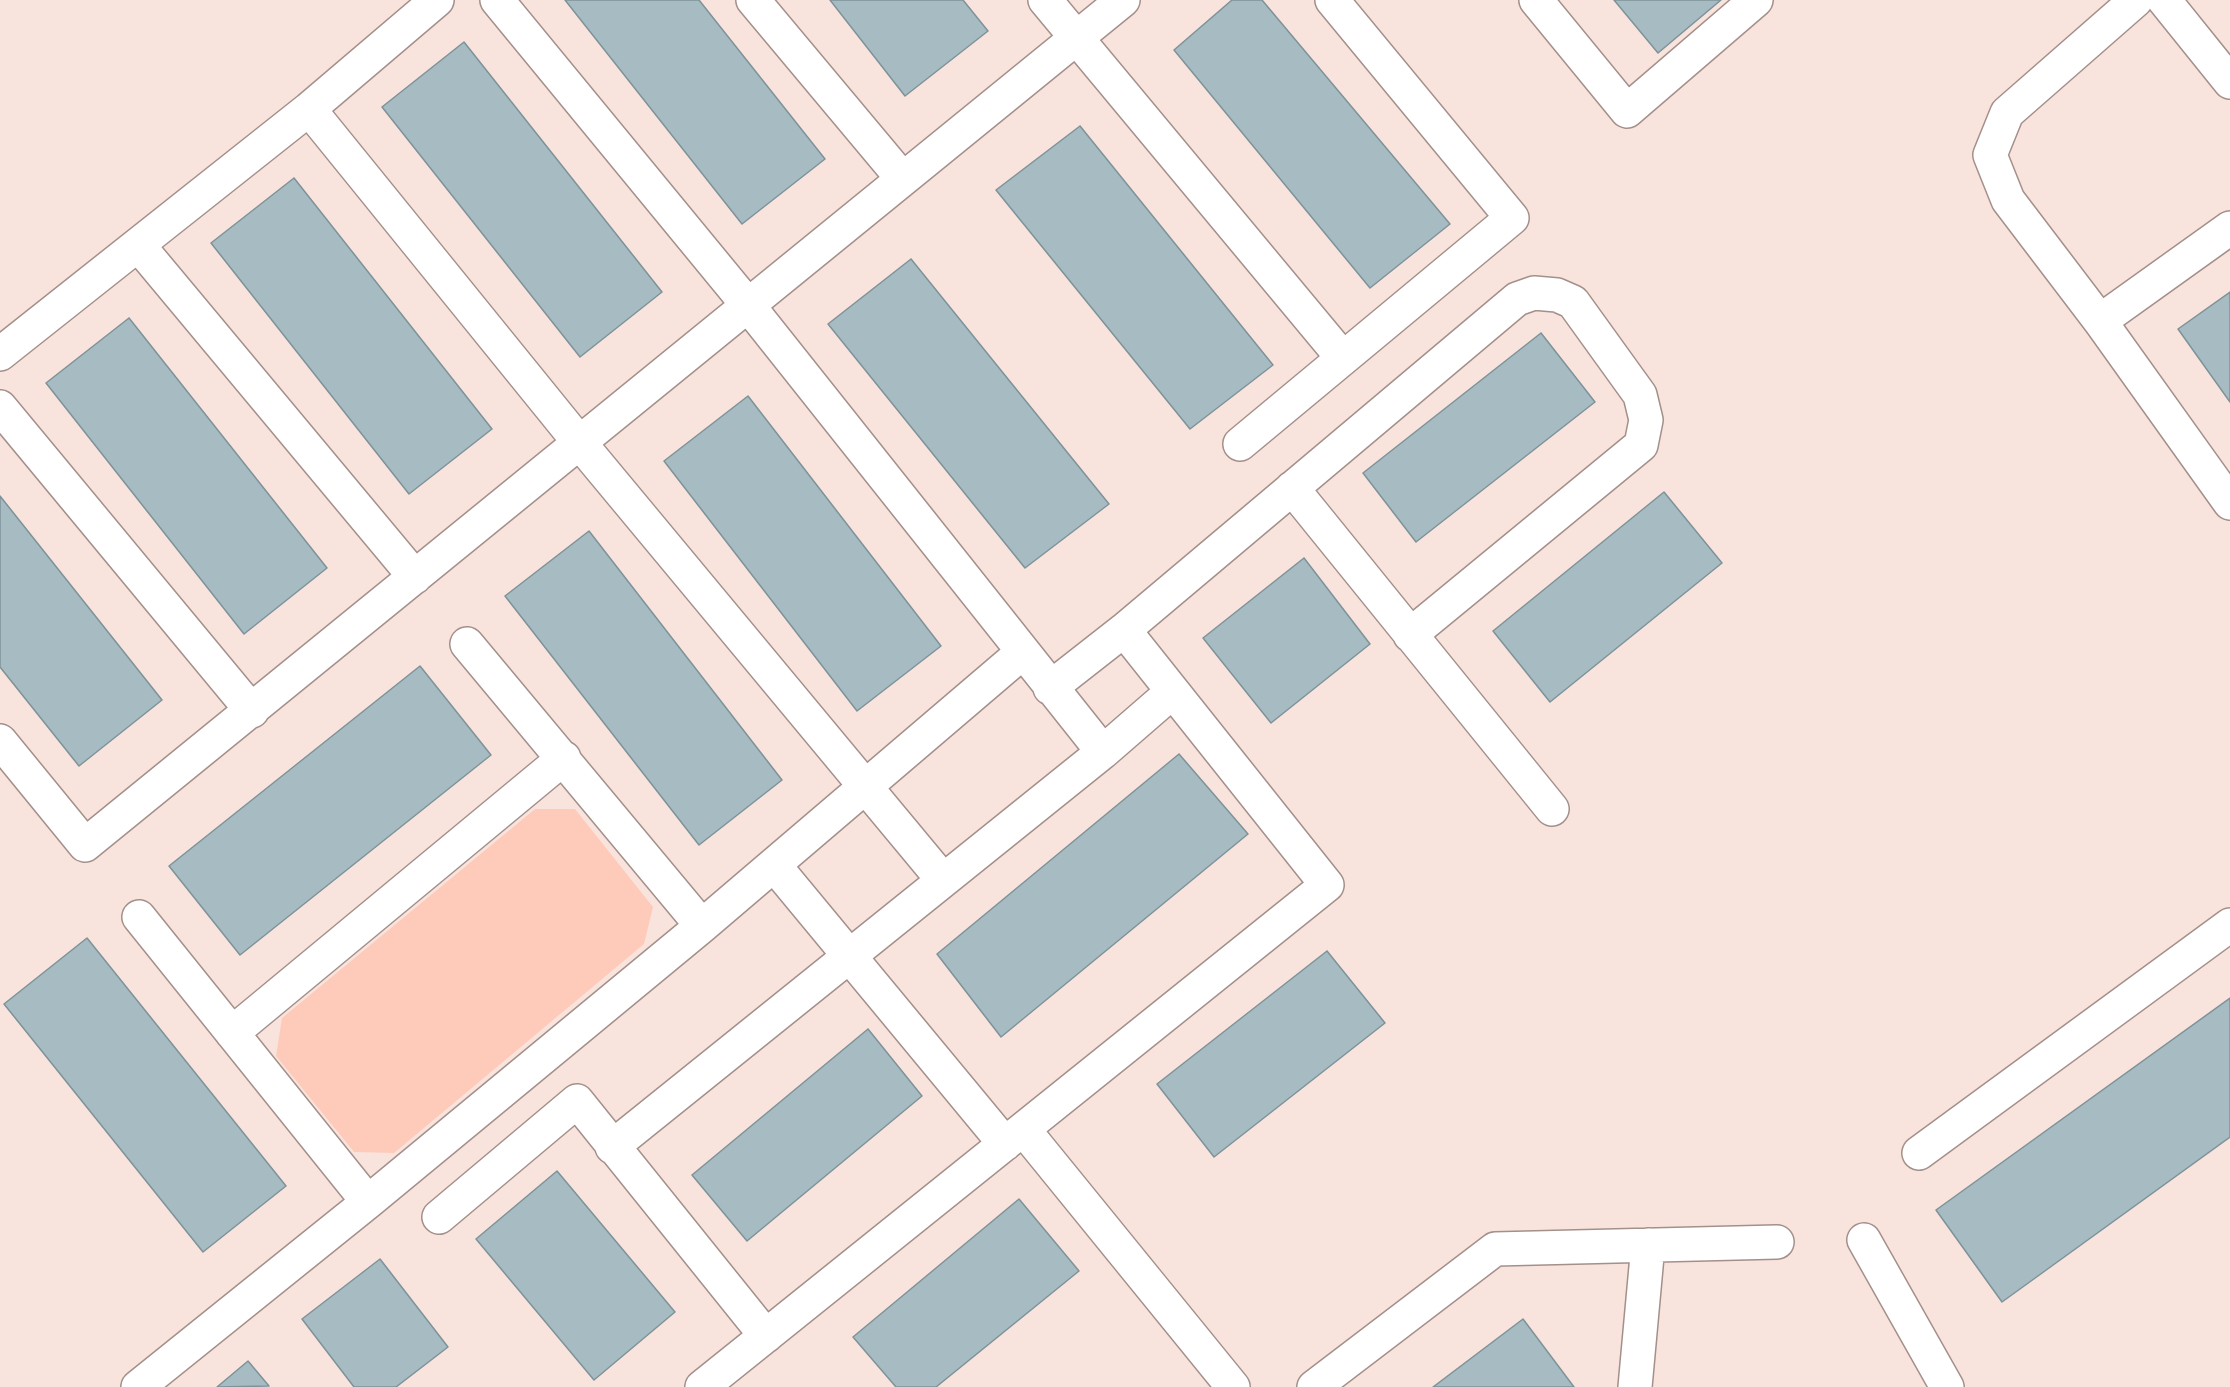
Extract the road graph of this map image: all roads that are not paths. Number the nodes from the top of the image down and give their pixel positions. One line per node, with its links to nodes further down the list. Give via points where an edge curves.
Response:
1 (437, 0): 13 (lane)
2 (497, 0): 17 (lane)
3 (753, 0): 14 (lane)
4 (1045, 0): 11 (lane)
5 (1123, 0): 11 (lane)
6 (1332, 0): 20 (lane, via 1512,218)
7 (1536, 0): 8 (lane, via 1627,111)
8 (1756, 0)
9 (2136, 0): 18 (lane, via 2007,113 1990,155 2008,200)
10 (2164, 0): 12 (lane)
11 (1077, 38): 14 (lane); 20 (lane)
12 (2230, 82)
13 (309, 109): 16 (lane); 22 (lane)
14 (902, 178): 17 (lane)
15 (2230, 228): 18 (lane)
16 (139, 246): 19 (lane); 26 (lane)
17 (747, 304): 22 (lane); 30 (lane)
18 (2100, 321): 25 (lane)
19 (0, 354)
20 (1341, 357): 23 (lane)
21 (0, 407): 33 (lane)
22 (579, 441): 26 (lane); 37 (lane)
23 (1240, 444)
24 (1292, 488): 27 (lane); 28 (lane); 28 (lane, via 1517,299 1534,293 1557,295 1573,302 1640,395 1646,420 1641,445)
25 (2230, 503)
26 (415, 577): 33 (lane)
27 (1124, 630): 31 (lane); 32 (lane)
28 (1410, 635): 38 (lane)
29 (467, 644): 36 (lane)
30 (1023, 652): 31 (lane); 37 (lane)
31 (1050, 688): 35 (lane)
32 (1171, 693): 35 (lane); 46 (lane, via 1327,885)
33 (252, 711): 34 (lane, via 85,845)
34 (0, 741)
35 (1103, 752): 40 (lane)
36 (564, 758): 43 (lane); 45 (lane)
37 (867, 787): 39 (lane); 40 (lane)
38 (1551, 809)
39 (774, 865): 43 (lane); 44 (lane)
40 (943, 880): 44 (lane)
41 (139, 917): 45 (lane)
42 (2230, 925): 48 (lane)
43 (702, 927): 49 (lane)
44 (848, 956): 46 (lane); 47 (lane)
45 (232, 1033): 49 (lane)
46 (1015, 1137): 54 (lane); 57 (lane)
47 (612, 1147): 50 (lane, via 577,1101); 54 (lane)
48 (1918, 1153)
49 (368, 1202): 55 (lane)
50 (439, 1217)
51 (1864, 1240): 60 (lane)
52 (1777, 1242): 53 (lane)
53 (1648, 1245): 58 (lane, via 1495,1249); 59 (lane)
54 (766, 1336): 56 (lane)
55 (138, 1387)
56 (702, 1387)
57 (1233, 1387)
58 (1314, 1387)
59 (1635, 1387)
60 (1947, 1387)

